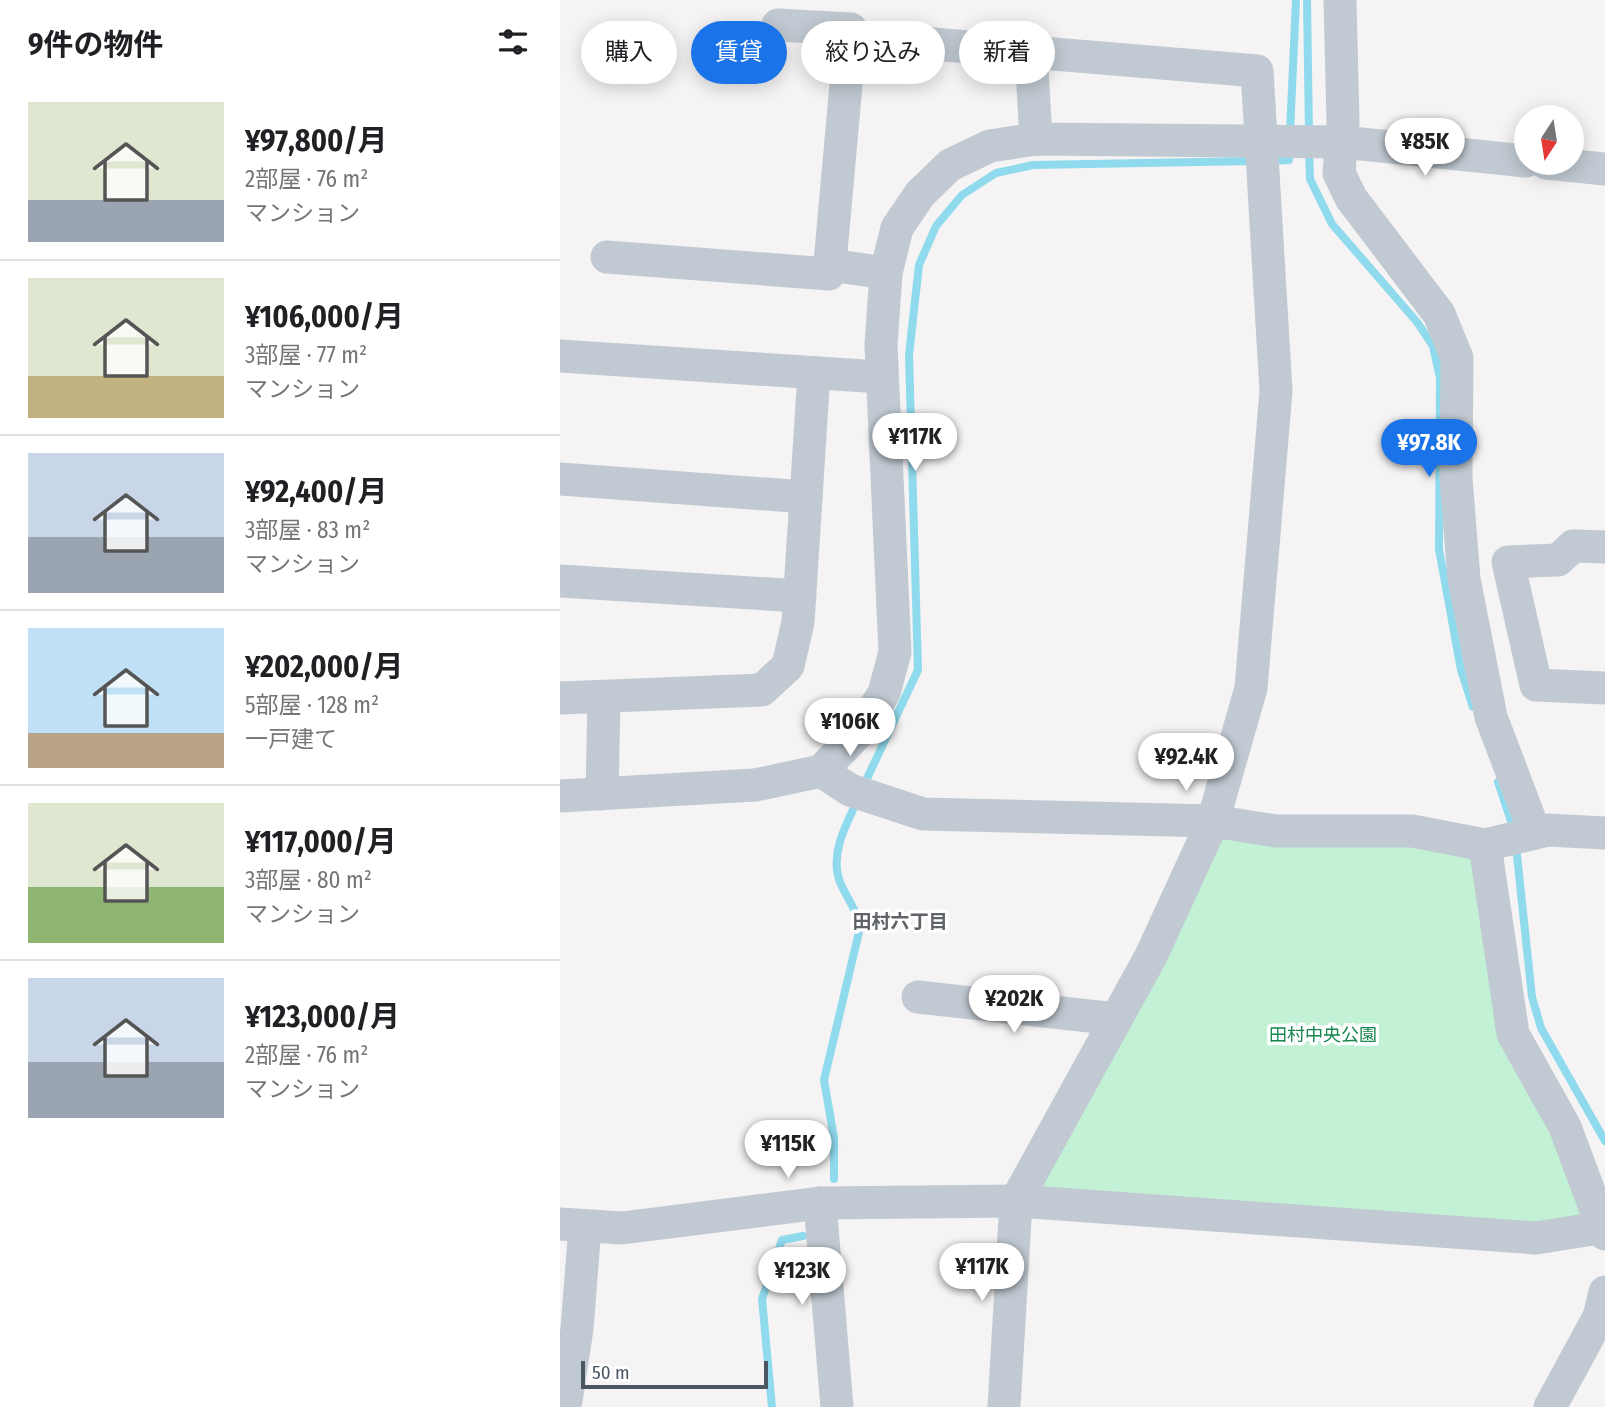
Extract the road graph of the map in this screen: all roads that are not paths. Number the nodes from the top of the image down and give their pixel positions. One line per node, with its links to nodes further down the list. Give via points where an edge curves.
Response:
1 (1340, 0): 7 (street)
2 (1055, 54): 6 (street, via 1257,71)
3 (845, 84): 12 (street)
4 (1033, 84): 5 (street)
5 (1036, 139): 6 (street); 13 (street, via 990,146 950,165 920,194 897,228)
6 (1272, 142): 7 (street); 28 (street, via 1262,176 1276,391 1251,688)
7 (1334, 142): 8 (street); 30 (street, via 1339,173 1351,198 1439,314 1457,358 1456,478 1464,579)
8 (1514, 160)
9 (1584, 167): 10 (street)
10 (1605, 169)
11 (607, 257): 12 (street, via 829,274)
12 (830, 265): 13 (street)
13 (886, 273): 16 (street)
14 (560, 356): 15 (street)
15 (814, 373): 16 (street); 18 (street)
16 (881, 377): 25 (street, via 895,652 884,693 860,732)
17 (560, 479): 18 (street)
18 (806, 497): 21 (street)
19 (1605, 547): 22 (street, via 1573,546 1558,560 1508,562 1536,685)
20 (560, 581): 21 (street)
21 (800, 596): 24 (street, via 789,666 762,690)
22 (1605, 688)
23 (560, 698): 24 (street)
24 (604, 698): 26 (street)
25 (821, 771): 26 (street, via 755,785); 28 (street, via 862,794 923,814)
26 (602, 794): 27 (street)
27 (560, 796)
28 (1213, 821): 30 (street, via 1276,831 1412,831); 32 (street, via 1151,956)
29 (1605, 833): 30 (street, via 1548,830)
30 (1511, 839): 36 (street, via 1513,1034 1565,1128)
31 (918, 997): 32 (street)
32 (1116, 1019): 33 (street)
33 (1016, 1201): 34 (street); 36 (street, via 1536,1238); 40 (street)
34 (820, 1203): 35 (street, via 622,1228); 39 (street)
35 (572, 1225): 38 (street, via 577,1329)
36 (1604, 1230)
37 (1605, 1292): 41 (street, via 1599,1317)
38 (565, 1407)
39 (837, 1407)
40 (1004, 1407)
41 (1550, 1407)

